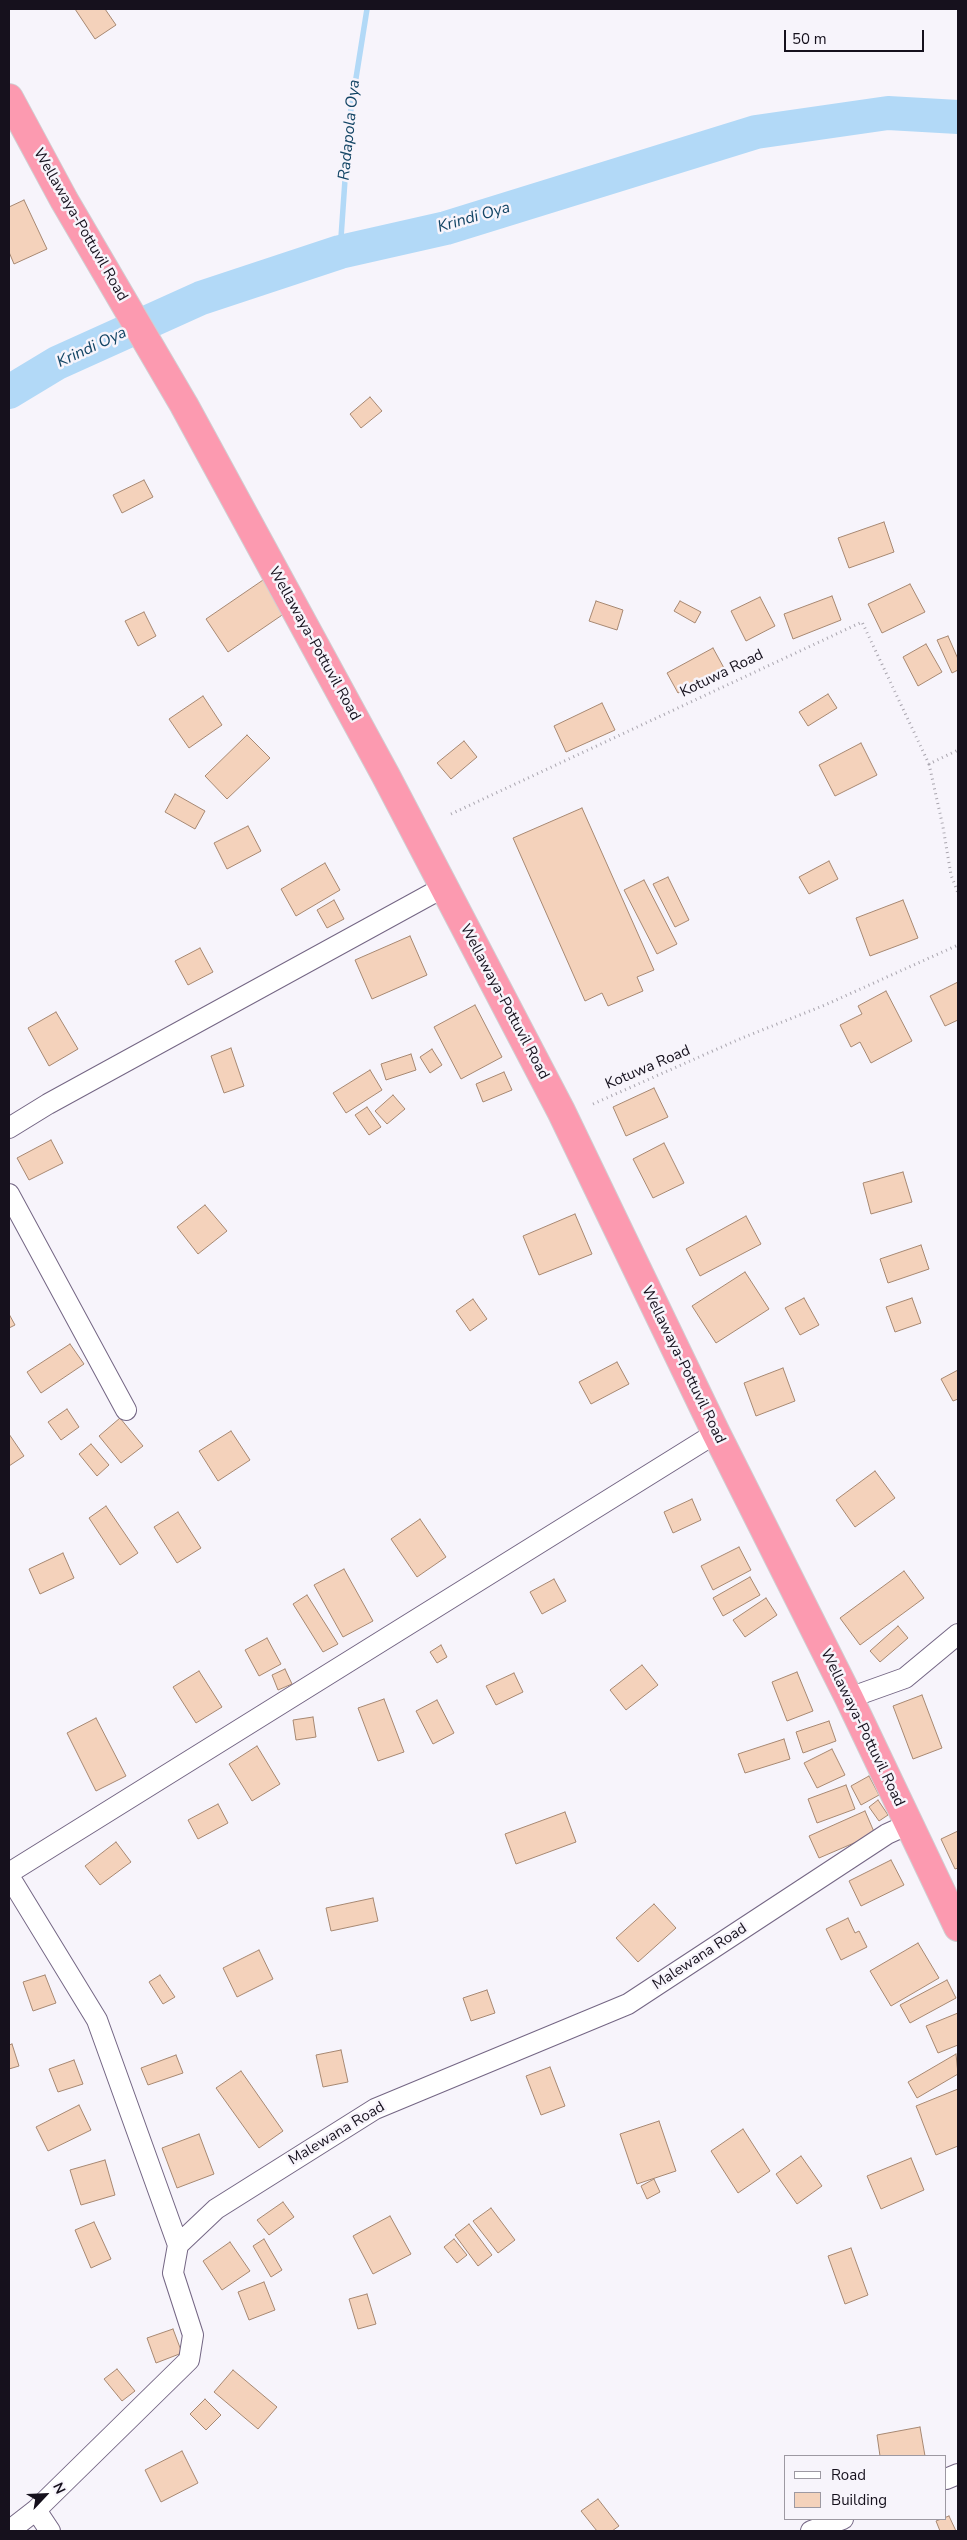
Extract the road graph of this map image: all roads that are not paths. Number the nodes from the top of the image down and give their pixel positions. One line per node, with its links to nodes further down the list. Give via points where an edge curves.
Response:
1 (9, 98): 2 (highway, Wellawaya-Pottuvil Road, via 64,200 184,405)
2 (444, 887): 3 (street); 6 (highway, Wellawaya-Pottuvil Road, via 561,1111)
3 (9, 1128)
4 (9, 1194): 5 (street)
5 (126, 1410)
6 (716, 1433): 8 (highway, Wellawaya-Pottuvil Road); 10 (street)
7 (958, 1634): 8 (street, via 905,1678)
8 (849, 1698): 9 (highway, Wellawaya-Pottuvil Road)
9 (908, 1824): 11 (highway, Wellawaya-Pottuvil Road); 12 (street, Malewana Road, via 886,1834 628,2004 375,2109 216,2209)
10 (9, 1874): 12 (street, via 97,2020)
11 (958, 1927)
12 (178, 2245): 13 (street, via 174,2273 194,2335 189,2360)
13 (36, 2510): 15 (street); 16 (street)
14 (840, 2520): 17 (street)
15 (9, 2531)
16 (50, 2531)
17 (811, 2531)

